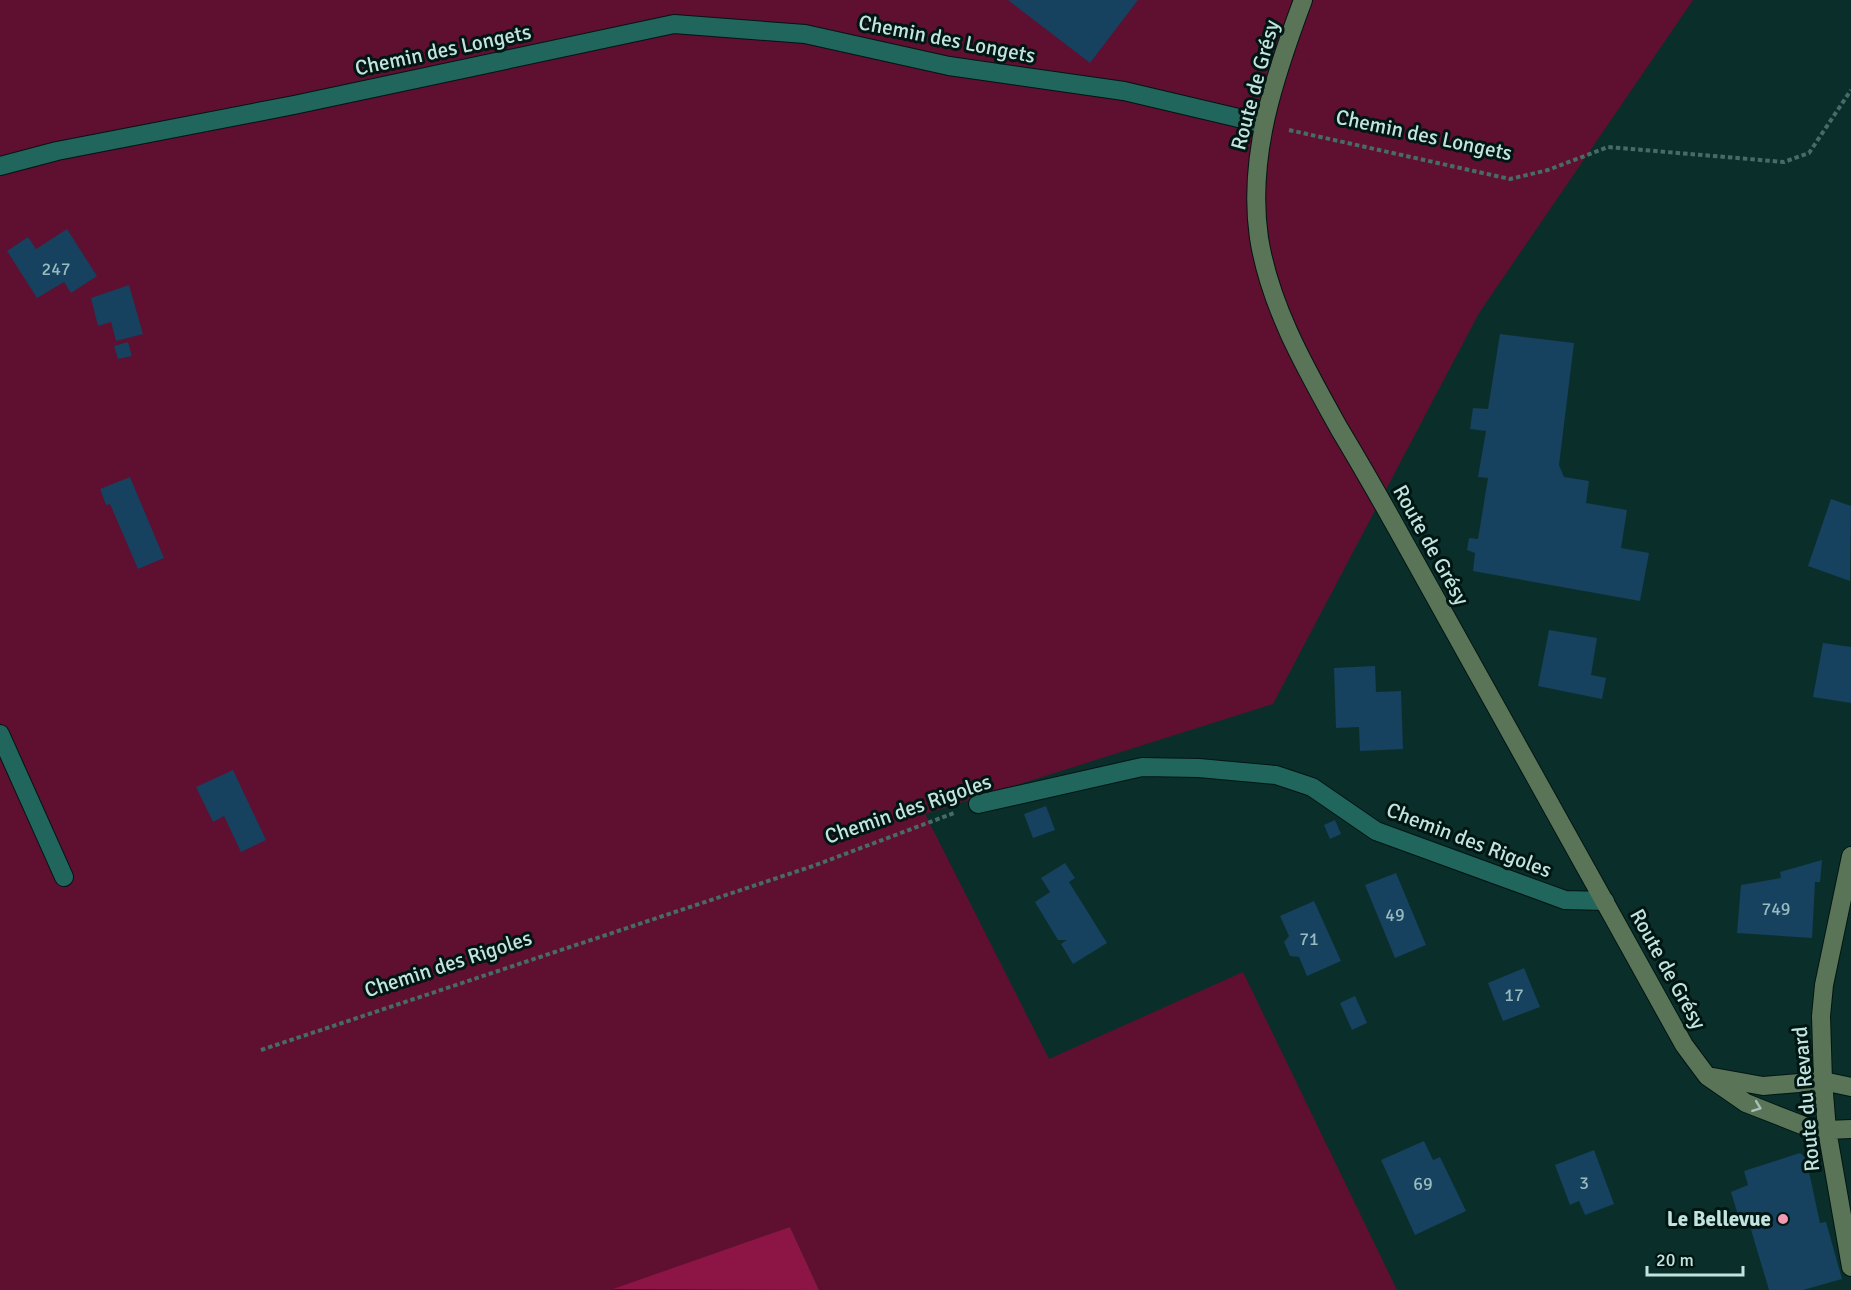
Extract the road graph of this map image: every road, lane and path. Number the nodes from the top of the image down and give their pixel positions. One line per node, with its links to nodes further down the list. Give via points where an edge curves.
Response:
1 (1303, 0): 3 (main road, Route de Grésy)
2 (1851, 90): 3 (path, Chemin des Longets, via 1809,153 1784,162 1608,147 1548,170 1510,178)
3 (1264, 124): 4 (street, Chemin des Longets, via 1124,91 949,66 805,34 674,24); 9 (main road, Route de Grésy, via 1256,176 1259,239 1288,334)
4 (0, 166)
5 (0, 734): 8 (street)
6 (978, 804): 9 (street, Chemin des Rigoles, via 1142,767 1276,775 1312,787 1376,831 1565,900); 10 (path, Chemin des Rigoles, via 813,866)
7 (1851, 856): 12 (main road, Route du Revard, via 1824,985)
8 (64, 877)
9 (1605, 900): 11 (main road, Route de Grésy, via 1684,1045)
10 (261, 1050)
11 (1707, 1076): 12 (main road, via 1763,1086); 15 (main road, Route de Grésy, one-way to 15, via 1746,1103 1807,1127)
12 (1823, 1081): 13 (main road); 15 (main road, Route du Revard)
13 (1851, 1087)
14 (1851, 1129): 15 (main road, Route de Grésy)
15 (1827, 1130): 16 (main road, Route du Revard)
16 (1851, 1267)

